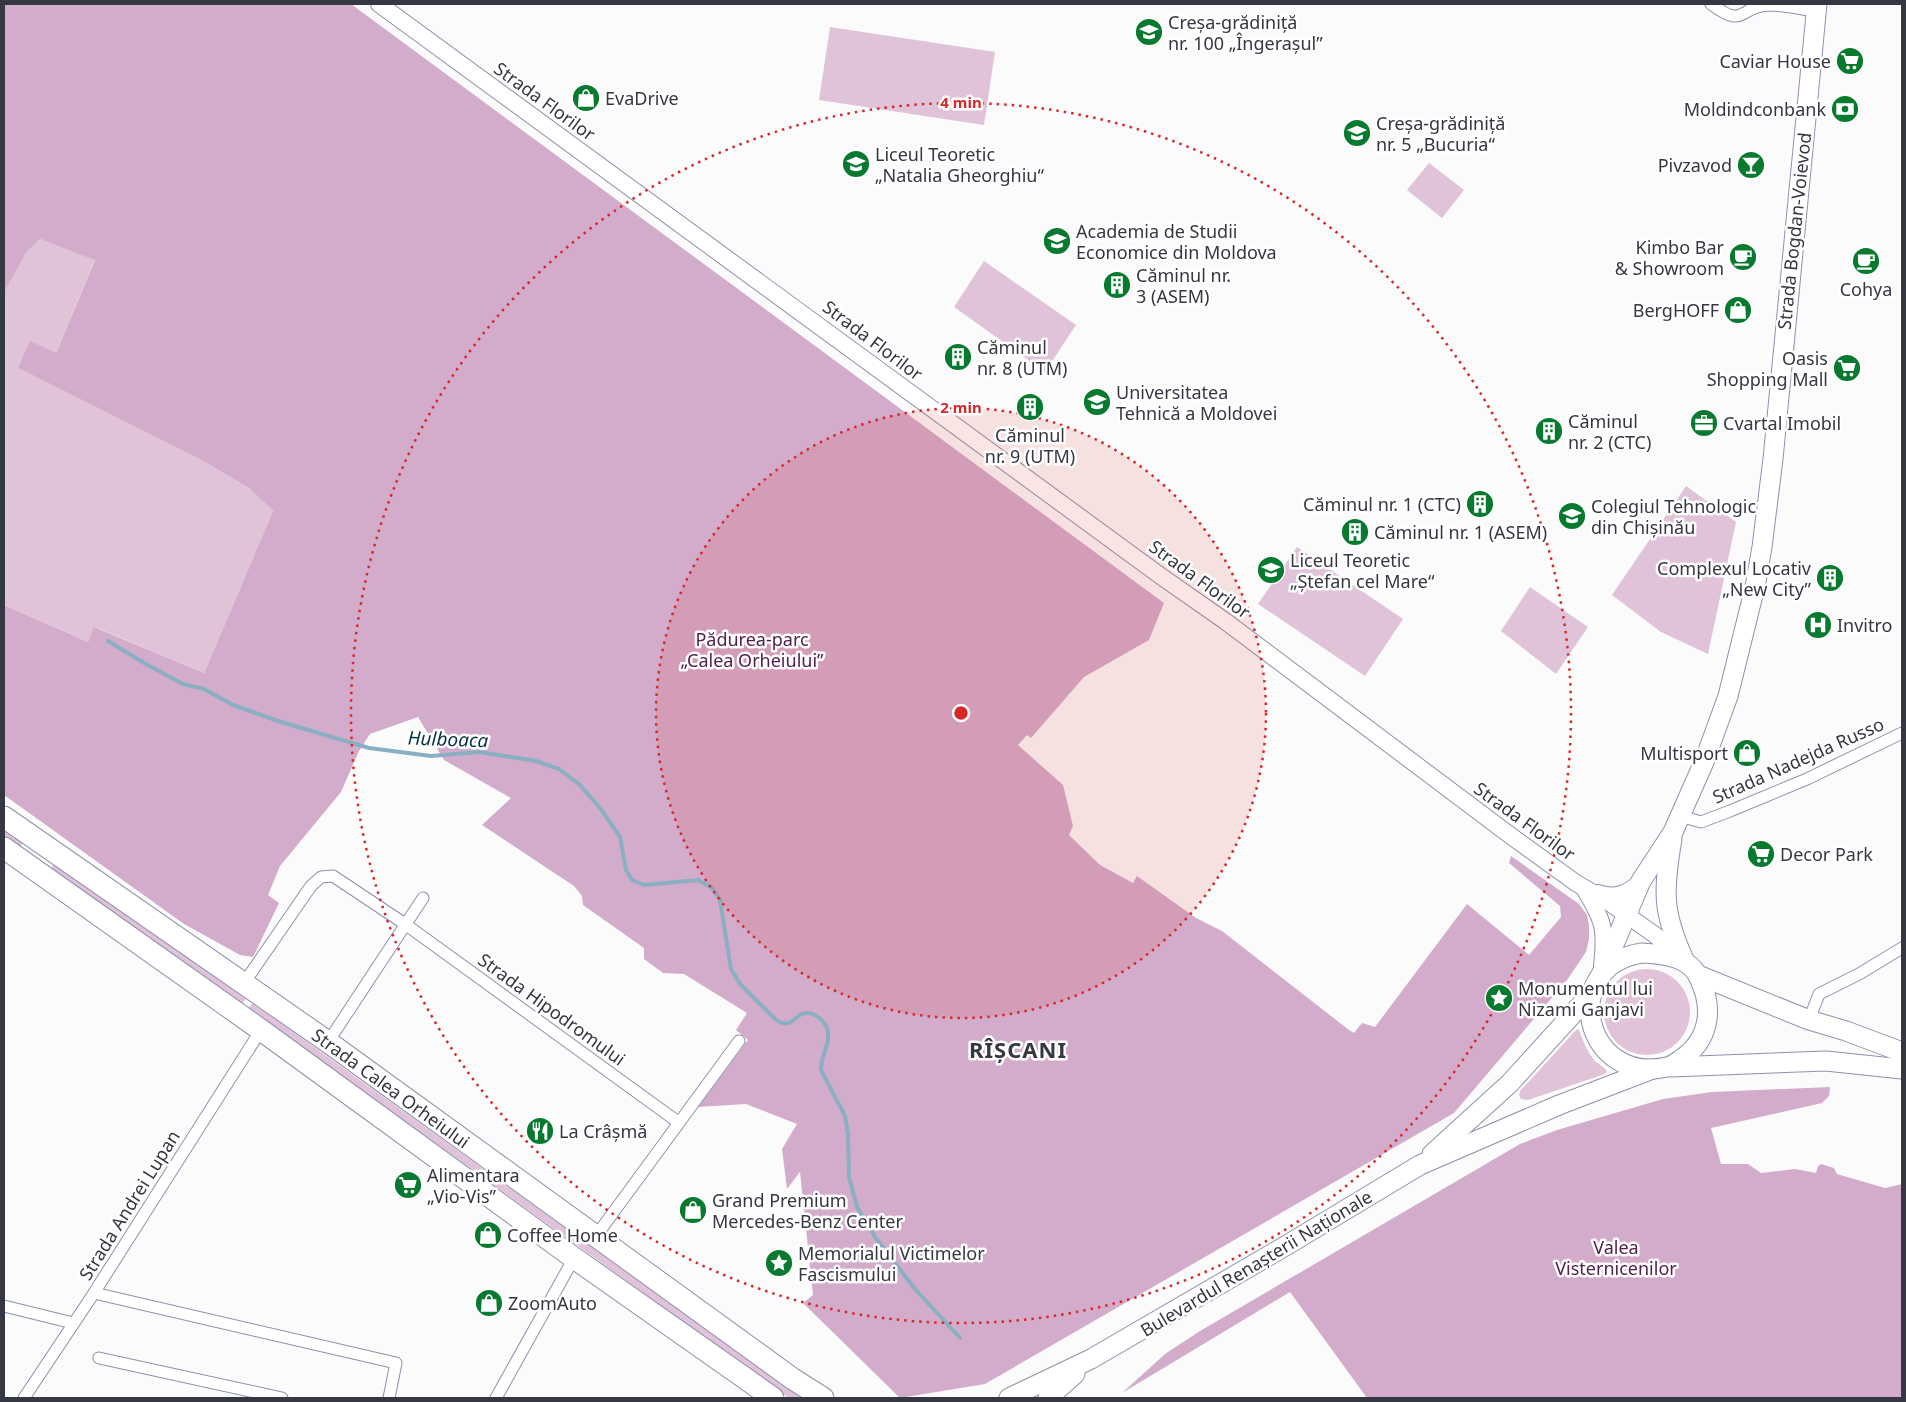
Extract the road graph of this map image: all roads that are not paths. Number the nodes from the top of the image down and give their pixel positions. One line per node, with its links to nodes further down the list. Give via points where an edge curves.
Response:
1 (379, 4): 11 (main road, Strada Florilor, via 1225,621)
2 (1711, 4): 3 (street, via 1729,16 1769,5)
3 (1816, 7): 6 (main road, Strada Bogdan-Voievod, via 1762,547 1728,696 1704,762)
4 (1902, 732): 6 (street, Strada Nadejda Russo, via 1807,780 1701,822)
5 (4, 817): 7 (highway, Strada Calea Orheiului)
6 (1676, 824): 10 (main road, Strada Bogdan-Voievod); 16 (main road, Strada Bogdan-Voievod, via 1665,893 1666,908 1674,938)
7 (42, 844): 9 (highway); 18 (highway, Strada Calea Orheiului)
8 (4, 848): 9 (highway, Strada Calea Orheiului)
9 (28, 865): 21 (highway, Strada Calea Orheiului)
10 (1641, 881): 11 (main road, Strada Florilor, via 1627,893 1612,896); 13 (main road, Strada Bogdan-Voievod)
11 (1584, 888): 13 (main road, Strada Florilor); 17 (main road, Strada Florilor, via 1604,929)
12 (423, 898): 14 (street)
13 (1626, 914): 16 (main road, Strada Florilor); 17 (main road, Strada Bogdan-Voievod)
14 (405, 924): 18 (street, Strada Hipodromului, via 341,880 333,876 321,877 311,886); 23 (street); 27 (street, Strada Hipodromului)
15 (1902, 948): 20 (street, via 1819,994)
16 (1691, 968): 17 (main road, via 1657,954 1642,953 1629,955); 20 (main road); 25 (main road, via 1707,995 1708,1016 1702,1037 1689,1054)
17 (1600, 975): 19 (main road)
18 (244, 983): 23 (highway, Strada Calea Orheiului)
19 (1592, 994): 25 (main road, via 1589,1013 1593,1032 1603,1048 1618,1061 1634,1067); 28 (main road, Bulevardul Renașterii Naționale, via 1510,1083)
20 (1809, 1020): 24 (main road)
21 (262, 1030): 30 (highway, Strada Calea Orheiului); 31 (street, Strada Andrei Lupan)
22 (739, 1041): 27 (street)
23 (328, 1042): 29 (highway, Strada Calea Orheiului)
24 (1902, 1052)
25 (1662, 1068): 26 (main road, Bulevardul Renașterii Naționale, via 1826,1061); 28 (main road, Bulevardul Renașterii Naționale, via 1559,1105)
26 (1902, 1069)
27 (678, 1122): 29 (street)
28 (1420, 1165): 35 (main road, Bulevardul Renașterii Naționale)
29 (596, 1236): 41 (highway, Strada Calea Orheiului)
30 (574, 1258): 39 (street); 40 (highway, Strada Calea Orheiului)
31 (94, 1293): 33 (street, Strada Andrei Lupan); 38 (street, via 396,1363)
32 (4, 1306): 33 (street)
33 (73, 1323): 36 (street, Strada Andrei Lupan)
34 (99, 1358): 37 (street)
35 (1091, 1360): 42 (main road, Bulevardul Renașterii Naționale); 43 (main road, Bulevardul Renașterii Naționale)
36 (24, 1398)
37 (282, 1398)
38 (390, 1398)
39 (496, 1398)
40 (774, 1398)
41 (823, 1398)
42 (1009, 1398)
43 (1048, 1398)

